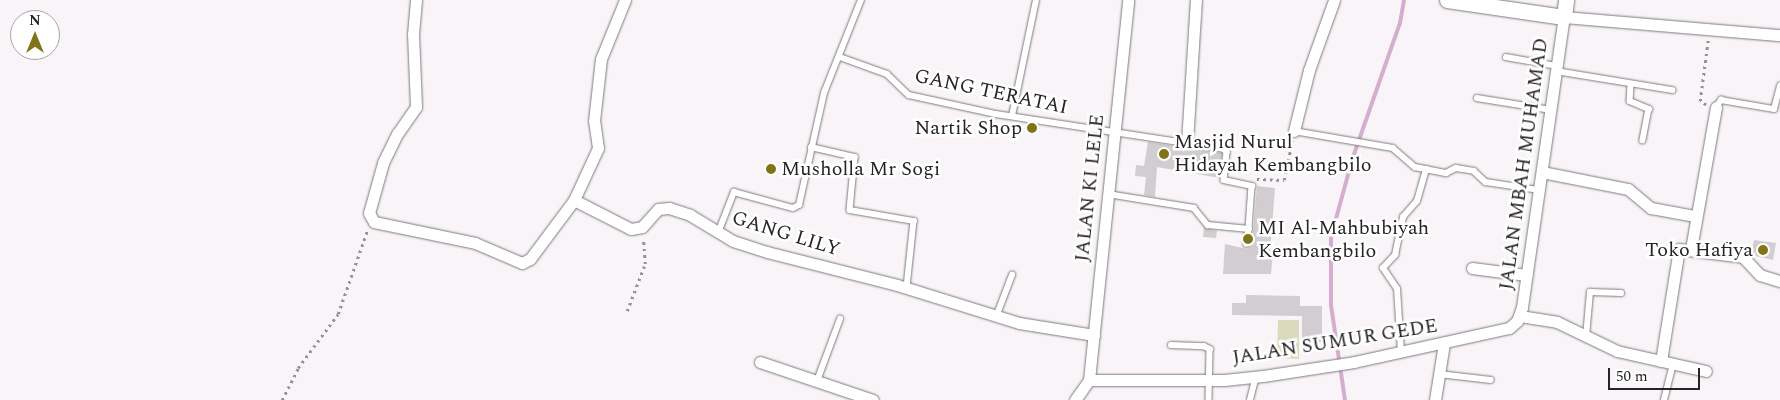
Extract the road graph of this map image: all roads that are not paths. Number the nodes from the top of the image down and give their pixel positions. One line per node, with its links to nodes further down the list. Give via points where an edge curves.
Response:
1 (416, 0): 31 (street, via 413,34 416,107 385,158 370,220 475,242 525,263)
2 (625, 0): 31 (street, via 601,59 594,122 598,148)
3 (861, 0): 12 (lane)
4 (1036, 0): 21 (lane)
5 (1128, 0): 23 (street, JALAN KI LELE)
6 (1196, 0): 25 (street)
7 (1334, 0): 22 (street, via 1309,70)
8 (1447, 0): 10 (street)
9 (1566, 0): 10 (street)
10 (1564, 17): 11 (street); 14 (street, JALAN MBAH MUHAMAD)
11 (1780, 35)
12 (840, 57): 21 (lane, GANG TERATAI, via 887,74 909,94); 26 (lane, via 833,66 824,93)
13 (1506, 58): 14 (lane)
14 (1556, 69): 15 (lane); 20 (street, JALAN MBAH MUHAMAD)
15 (1631, 84): 17 (lane); 24 (lane, via 1630,101 1649,109)
16 (1780, 86): 19 (lane, via 1774,109 1721,100)
17 (1672, 90)
18 (1476, 98): 20 (lane)
19 (1716, 107): 32 (street)
20 (1551, 110): 28 (street, JALAN MBAH MUHAMAD)
21 (1012, 116): 23 (lane, GANG TERATAI)
22 (1294, 131): 27 (lane, via 1393,148 1410,165)
23 (1114, 133): 25 (lane, GANG TERATAI); 30 (street, JALAN KI LELE)
24 (1643, 140)
25 (1187, 142): 33 (lane, GANG TERATAI, via 1226,150 1224,180 1252,185)
26 (811, 147): 34 (lane, via 797,208 734,192); 41 (lane, via 855,157 850,210 914,221)
27 (1426, 169): 29 (lane, via 1446,173 1456,168 1476,172 1486,182); 50 (lane, via 1417,201 1403,217 1395,255 1383,268 1397,290)
28 (1542, 172): 29 (street, JALAN MBAH MUHAMAD); 32 (street, via 1628,189 1651,208)
29 (1539, 190): 39 (street, JALAN MBAH MUHAMAD)
30 (1108, 194): 33 (lane, via 1192,207 1208,225); 46 (street, JALAN KI LELE)
31 (574, 200): 34 (street, GANG LILY, via 622,226 639,228 656,211 665,207 690,215)
32 (1695, 216): 36 (street)
33 (1248, 229): 35 (lane)
34 (718, 233): 41 (street, GANG LILY, via 761,250)
35 (1247, 244)
36 (1691, 249): 40 (street, via 1743,256 1760,275); 51 (street, via 1681,248 1678,251)
37 (1472, 268): 39 (street)
38 (1012, 275): 44 (lane)
39 (1527, 275): 43 (street, JALAN MBAH MUHAMAD)
40 (1780, 281)
41 (907, 288): 44 (street, GANG LILY)
42 (1621, 293): 47 (lane, via 1590,292)
43 (1520, 316): 47 (street, via 1554,321); 48 (street, JALAN SUMUR GEDE, via 1514,325 1502,331)
44 (996, 317): 46 (street, GANG LILY)
45 (840, 319): 60 (lane)
46 (1094, 335): 57 (street, JALAN KI LELE)
47 (1586, 337): 51 (street, via 1617,351)
48 (1444, 343): 50 (street, JALAN SUMUR GEDE); 55 (street)
49 (1171, 346): 58 (lane, via 1209,348)
50 (1401, 352): 56 (street, JALAN SUMUR GEDE, via 1340,365)
51 (1661, 361): 53 (street)
52 (760, 362): 60 (street)
53 (1673, 364): 54 (street); 66 (lane)
54 (1706, 371)
55 (1439, 374): 59 (lane); 65 (street)
56 (1256, 376): 58 (street, JALAN SUMUR GEDE); 64 (lane)
57 (1089, 380): 58 (street, JALAN SUMUR GEDE); 62 (street)
58 (1212, 380): 63 (lane)
59 (1490, 380)
60 (817, 381): 61 (street)
61 (873, 400)
62 (1075, 400)
63 (1209, 400)
64 (1250, 400)
65 (1435, 400)
66 (1664, 400)

